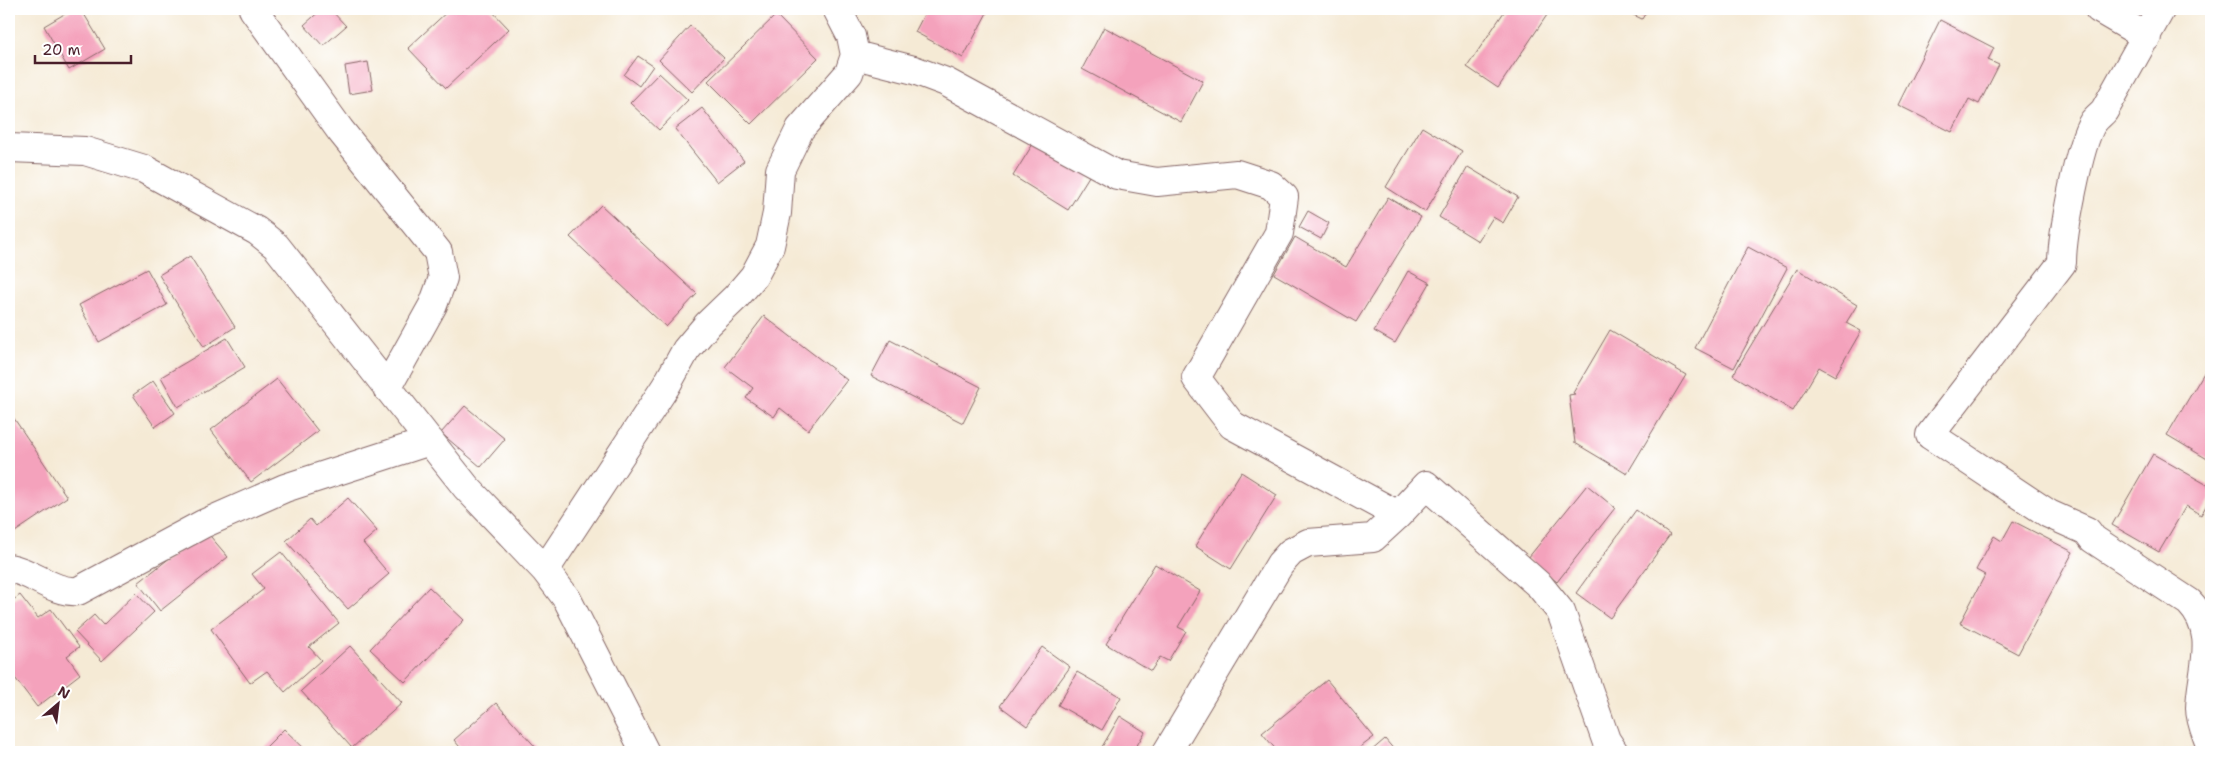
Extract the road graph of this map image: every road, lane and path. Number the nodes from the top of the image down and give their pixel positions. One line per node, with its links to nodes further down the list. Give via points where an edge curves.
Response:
1 (252, 9): 8 (street, via 340,130 438,252 443,278 433,305)
2 (837, 9): 6 (street, via 851,36)
3 (2100, 9): 5 (street)
4 (2161, 9): 5 (street)
5 (2147, 36): 13 (street, via 2104,111 2093,122 2085,141 2062,240 2062,263 1930,435 2049,514 2087,531 2093,539 2189,602 2199,612 2207,648 2201,718)
6 (855, 55): 10 (street, via 946,82 1117,175 1157,182 1237,174 1271,184 1284,197 1279,233 1196,378 1232,425); 12 (street, via 848,73 800,129 780,170 778,212 770,246 754,276 686,350 666,386)
7 (9, 148): 8 (street, via 85,151 116,159 144,169 257,231 276,246)
8 (387, 388): 9 (street)
9 (430, 441): 11 (street, via 285,488 203,524 78,591 66,592 21,570); 12 (street, via 466,487)
10 (1398, 514): 15 (street, via 1373,538 1308,543 1280,564); 16 (street, via 1426,485 1540,586 1561,612 1606,740)
11 (9, 568)
12 (545, 570): 14 (street, via 567,599)
13 (2211, 748)
14 (645, 752)
15 (1167, 752)
16 (1614, 752)

